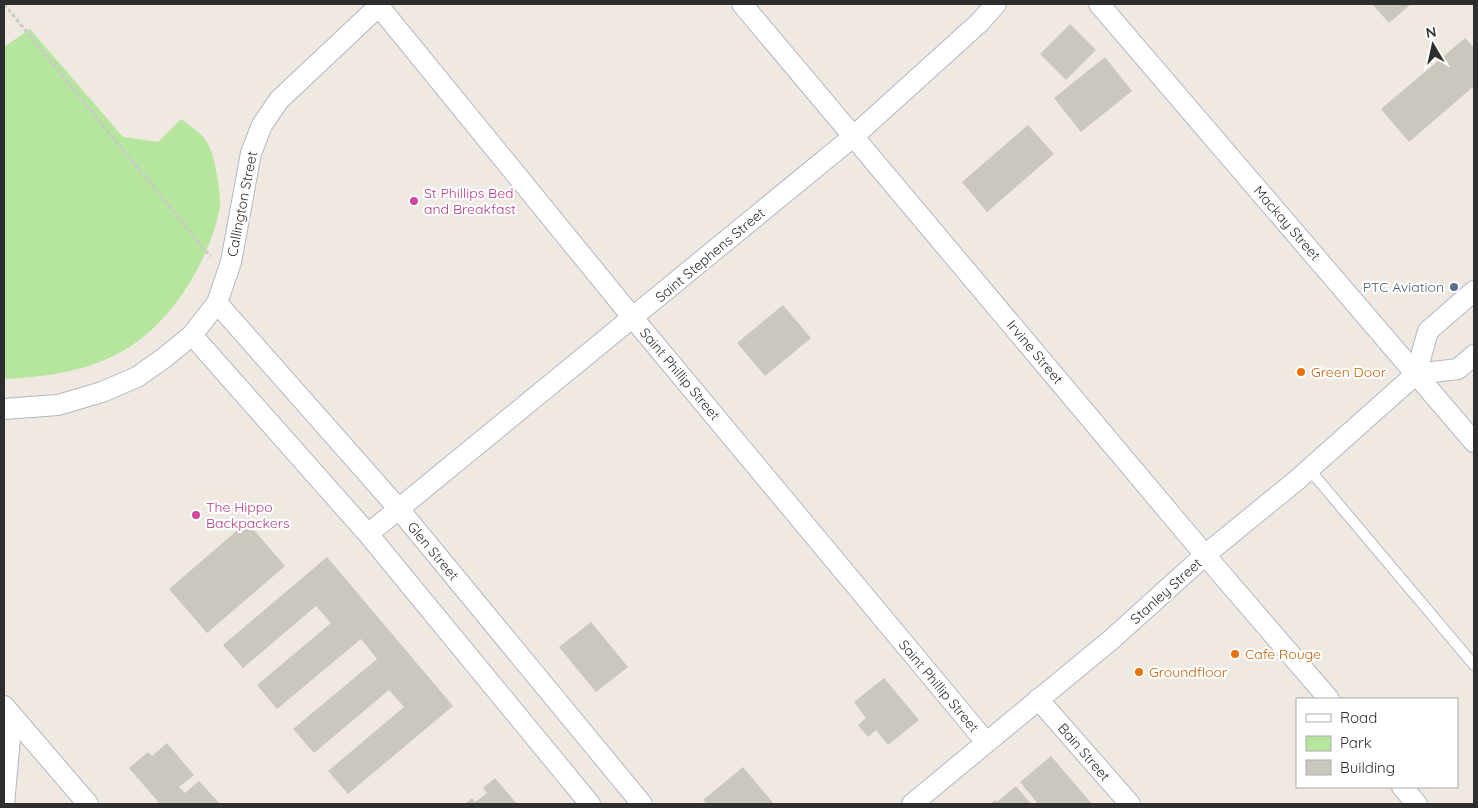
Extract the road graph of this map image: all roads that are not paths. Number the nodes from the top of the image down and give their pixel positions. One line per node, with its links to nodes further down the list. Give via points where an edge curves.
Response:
1 (379, 4): 7 (street, Callington Street, via 279,100 262,125 251,153 231,262); 8 (street, Saint Phillip Street)
2 (742, 4): 5 (street, Irvine Street)
3 (996, 4): 5 (street, Saint Stephens Street)
4 (1100, 4): 11 (street, Mackay Street)
5 (854, 136): 8 (street, Saint Stephens Street); 17 (street, Irvine Street)
6 (1474, 290): 11 (street, via 1428,331)
7 (216, 303): 9 (street, Callington Street); 15 (street, Glen Street)
8 (633, 318): 15 (street, Saint Stephens Street); 22 (street, Saint Phillip Street)
9 (192, 335): 12 (street, Callington Street, via 137,377 102,392 58,405); 16 (street)
10 (1474, 355): 11 (street, via 1458,369)
11 (1416, 374): 13 (street, Mackay Street); 14 (street, Stanley Street)
12 (4, 409)
13 (1474, 442)
14 (1309, 469): 17 (street, Stanley Street); 18 (lane)
15 (398, 508): 16 (street, Saint Stephens Street); 27 (street, Glen Street)
16 (368, 534): 26 (street)
17 (1206, 555): 19 (street, Irvine Street); 20 (street, Stanley Street, via 1112,639)
18 (1474, 664)
19 (1328, 698)
20 (1038, 699): 22 (street, Stanley Street); 29 (street, Bain Street)
21 (8, 711): 24 (street); 25 (street)
22 (986, 742): 28 (street, Stanley Street)
23 (1403, 788): 30 (street)
24 (4, 804)
25 (88, 804)
26 (590, 804)
27 (642, 804)
28 (912, 804)
29 (1130, 804)
30 (1417, 804)

